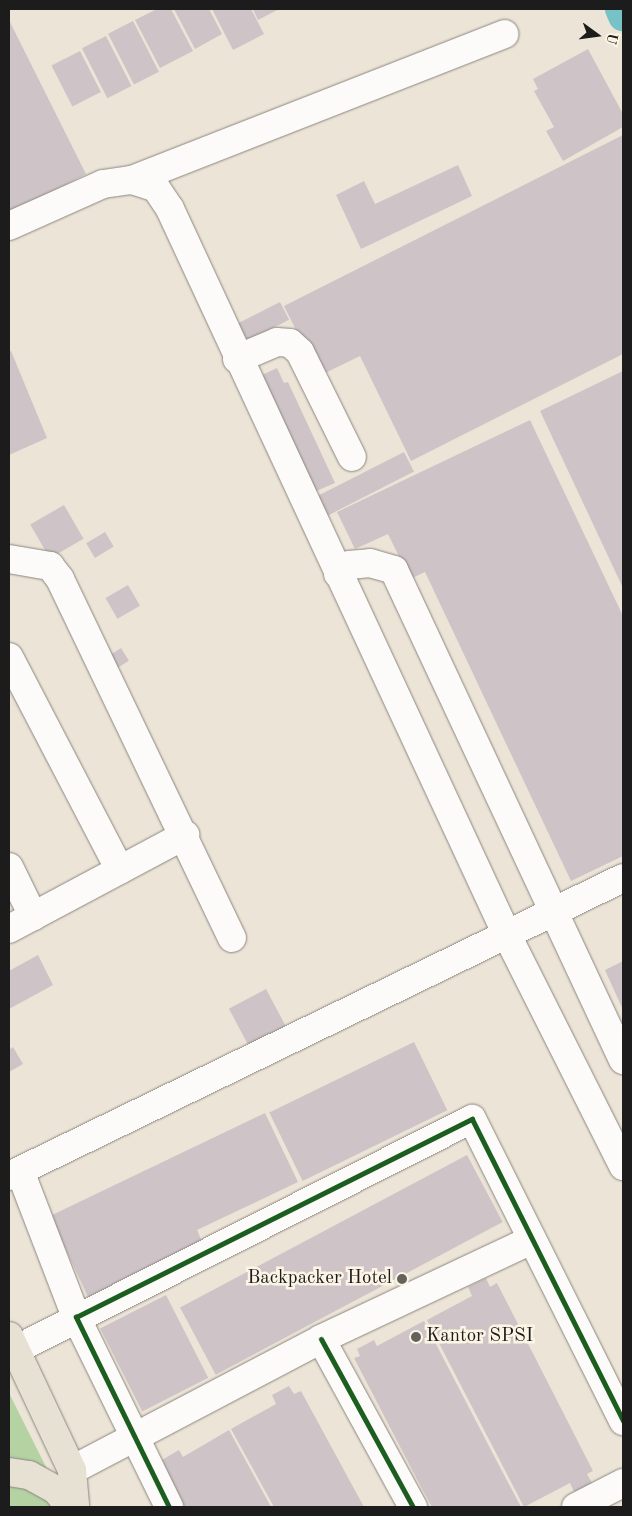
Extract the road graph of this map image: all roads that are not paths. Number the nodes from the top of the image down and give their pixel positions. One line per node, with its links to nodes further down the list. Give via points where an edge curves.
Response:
1 (504, 34): 2 (street)
2 (132, 180): 3 (street, via 103,184); 4 (street, via 156,188 170,209)
3 (9, 226)
4 (237, 359): 5 (street, via 277,342 290,343 300,352); 7 (street)
5 (352, 457)
6 (9, 559): 9 (street, via 32,559 50,566 60,579)
7 (338, 574): 13 (street, via 349,565 363,564 394,570); 16 (street)
8 (9, 657): 11 (street)
9 (184, 834): 11 (street); 17 (street)
10 (9, 867): 14 (street)
11 (120, 870): 14 (street)
12 (623, 878): 13 (street)
13 (555, 910): 16 (street); 18 (street)
14 (33, 916): 15 (street)
15 (9, 929)
16 (506, 933): 19 (street); 20 (street)
17 (232, 938)
18 (623, 1060)
19 (623, 1166)
20 (15, 1173): 22 (street)
21 (530, 1240): 22 (street, via 472,1119); 23 (street); 25 (street)
22 (76, 1317): 24 (street); 26 (street)
23 (321, 1340): 26 (street); 33 (street)
24 (12, 1343): 27 (main road)
25 (623, 1421)
26 (134, 1437): 27 (street); 32 (street)
27 (72, 1470): 31 (main road)
28 (9, 1472): 30 (main road, via 29,1475 56,1490)
29 (623, 1483): 34 (street)
30 (70, 1507)
31 (75, 1507)
32 (168, 1507)
33 (413, 1507)
34 (576, 1507)

